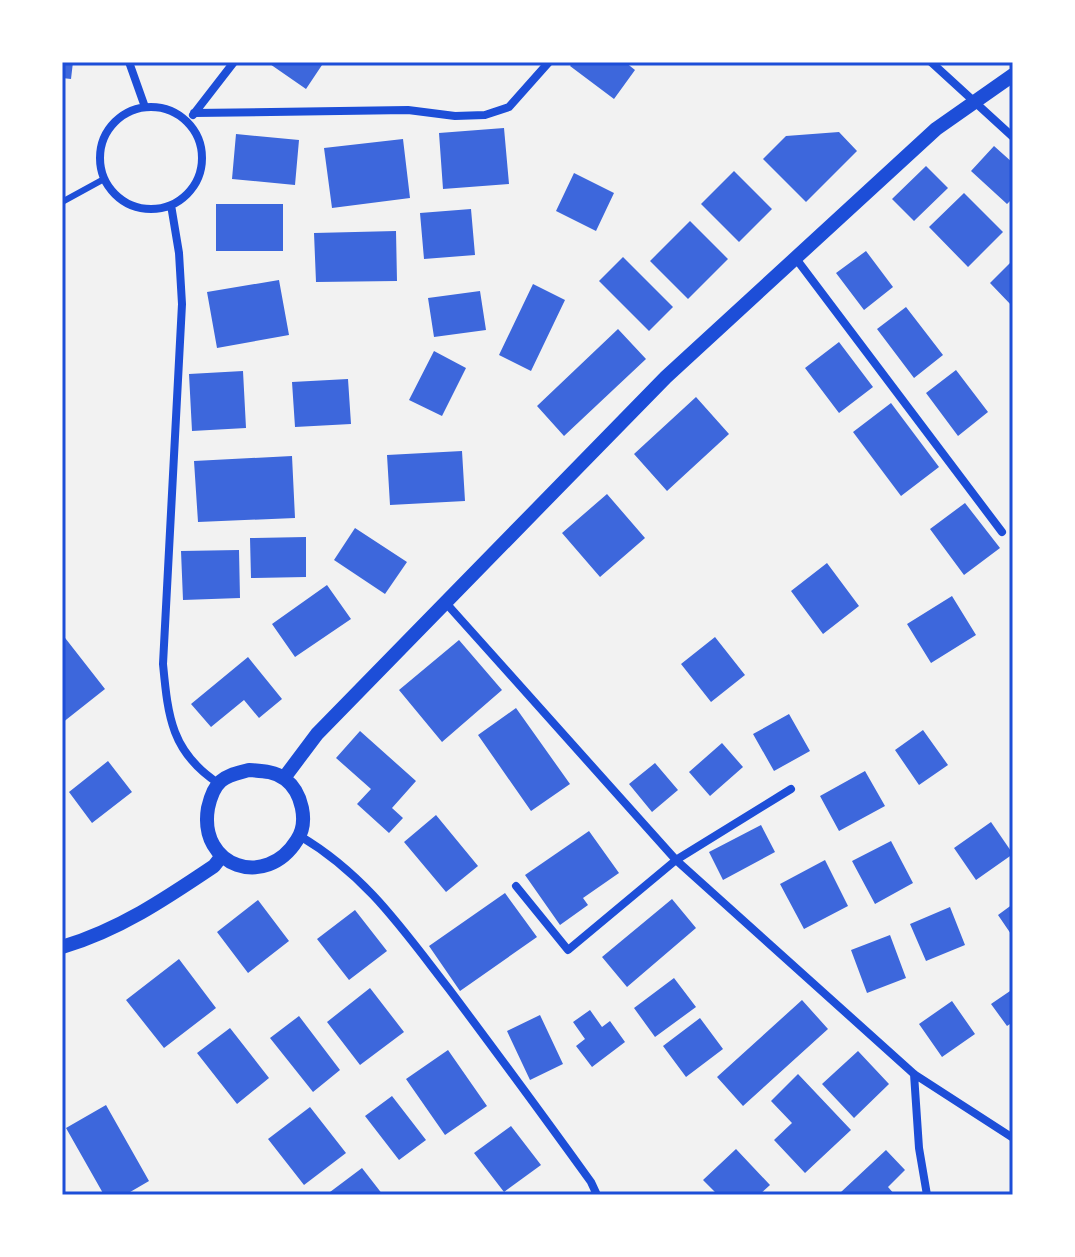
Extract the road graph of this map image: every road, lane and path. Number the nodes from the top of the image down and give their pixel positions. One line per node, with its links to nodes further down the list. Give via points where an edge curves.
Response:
1 (129, 62): 7 (street)
2 (234, 62): 8 (street)
3 (549, 62): 8 (street, via 509,107 485,115 408,110)
4 (931, 62): 6 (street)
5 (1013, 75): 6 (street)
6 (973, 101): 10 (street); 14 (street, via 936,129)
7 (145, 107): 9 (street, via 175,113); 11 (street, via 130,111 106,132 100,163)
8 (194, 113): 9 (street)
9 (187, 122): 13 (street, via 201,151 201,168 185,196)
10 (1013, 137)
11 (104, 179): 12 (lane); 13 (street, via 125,202 140,208)
12 (62, 202)
13 (171, 205): 18 (street, via 182,304 163,664 168,716 179,744 202,773)
14 (797, 260): 15 (street); 16 (street, via 666,377)
15 (1002, 532)
16 (445, 602): 17 (street, via 317,734); 22 (street)
17 (284, 778): 18 (street, via 249,770); 20 (street, via 303,811)
18 (218, 783): 21 (street, via 206,819)
19 (791, 789): 22 (street)
20 (300, 836): 21 (street, via 286,855 267,867 234,865); 27 (street, via 379,898)
21 (221, 857): 24 (street, via 148,911)
22 (676, 860): 23 (street, via 568,950); 25 (street)
23 (516, 886)
24 (62, 947)
25 (914, 1074): 26 (street); 28 (street)
26 (1013, 1138)
27 (597, 1195)
28 (927, 1195)

